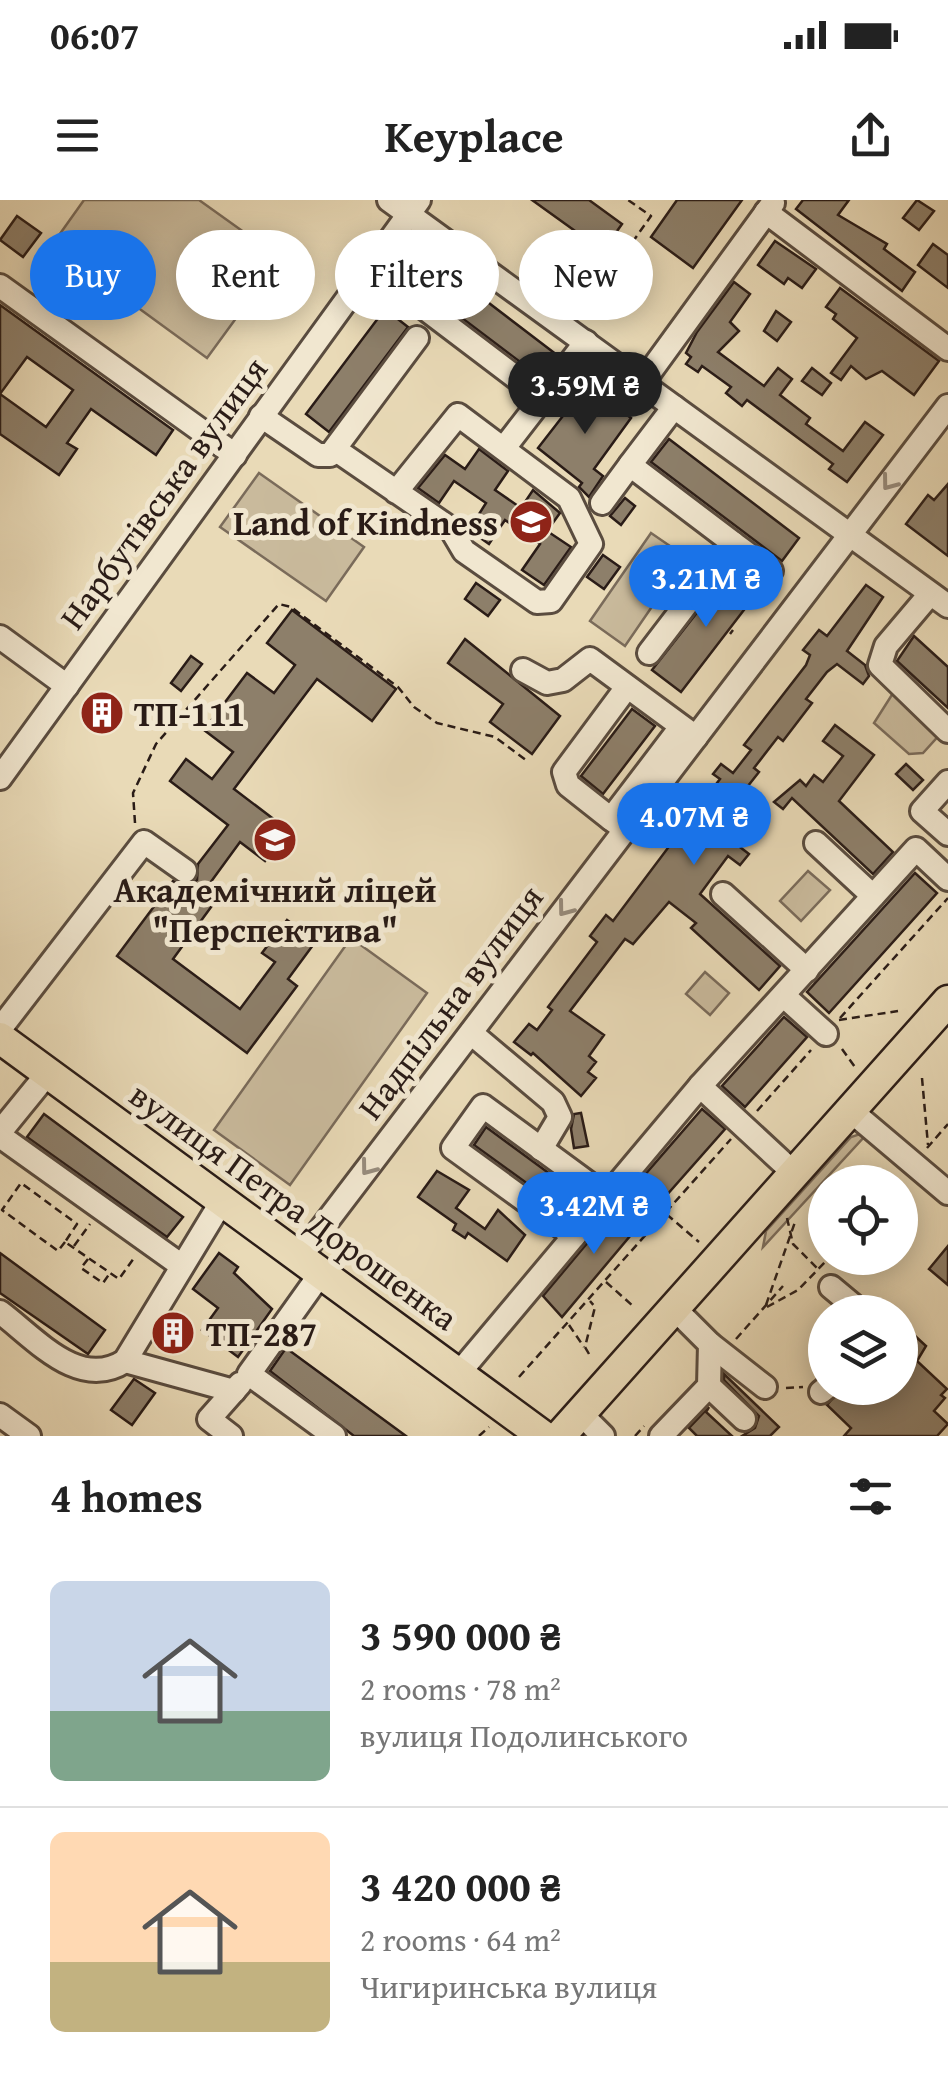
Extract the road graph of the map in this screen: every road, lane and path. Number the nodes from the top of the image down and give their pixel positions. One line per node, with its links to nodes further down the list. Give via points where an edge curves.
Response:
1 (388, 200): 4 (street)
2 (628, 200): 6 (path, via 651,216)
3 (770, 206): 12 (street); 13 (street)
4 (414, 207): 5 (street, Нарбутівська вулиця); 11 (street)
5 (396, 230)
6 (641, 230)
7 (0, 286): 20 (street)
8 (335, 313): 17 (street, Нарбутівська вулиця)
9 (441, 320): 14 (street)
10 (417, 338): 19 (street)
11 (586, 342): 13 (street); 14 (street)
12 (948, 349)
13 (642, 383): 15 (street)
14 (544, 398): 18 (street)
15 (674, 406): 21 (street); 24 (street)
16 (948, 406): 24 (street, Надпільна вулиця, one-way to 24)
17 (261, 416): 19 (street, via 318,455); 20 (street, Нарбутівська вулиця)
18 (504, 448): 22 (street, via 458,415); 22 (street, via 569,498 591,544 551,602 536,602 464,551 451,529)
19 (336, 450): 22 (street)
20 (235, 455): 31 (street, Нарбутівська вулиця)
21 (630, 465): 23 (street); 25 (street)
22 (396, 492)
23 (602, 502)
24 (849, 535): 27 (street); 34 (street, Надпільна вулиця)
25 (733, 543): 26 (street); 29 (street)
26 (770, 572)
27 (939, 600): 33 (street, via 886,646 880,665)
28 (0, 637): 31 (street)
29 (649, 652)
30 (522, 670): 32 (street, via 547,684 590,659)
31 (67, 686): 36 (street, Нарбутівська вулиця)
32 (627, 687): 34 (street); 38 (street, via 564,772 568,785)
33 (948, 731)
34 (688, 732): 38 (street, Надпільна вулиця)
35 (526, 760): 40 (path, via 495,737 437,724 398,687 279,604 156,744 133,793 135,825)
36 (0, 778)
37 (948, 782): 39 (street, via 922,811)
38 (618, 824): 52 (street, Надпільна вулиця, one-way to 52)
39 (948, 834)
40 (144, 842): 42 (street); 50 (street)
41 (816, 843): 45 (street)
42 (185, 872)
43 (948, 879): 45 (street, via 916,849)
44 (723, 894): 46 (street)
45 (874, 896): 46 (street)
46 (807, 970): 47 (street)
47 (784, 996): 51 (street); 56 (street)
48 (948, 1001): 57 (main road)
49 (898, 1011): 51 (path)
50 (0, 1028)
51 (819, 1028)
52 (470, 1033): 60 (street, via 554,1102 560,1117); 76 (street, Надпільна вулиця, one-way to 76)
53 (0, 1038): 54 (main road, вулиця Петра Дорошенка)
54 (48, 1073): 58 (street); 65 (main road, вулиця Петра Дорошенка)
55 (922, 1078): 59 (path)
56 (700, 1086): 61 (street); 62 (street)
57 (851, 1111): 61 (main road); 64 (street)
58 (0, 1134): 66 (street)
59 (928, 1146)
60 (541, 1149): 63 (street); 68 (street, via 483,1106 453,1148)
61 (795, 1174): 85 (main road)
62 (625, 1178): 68 (street); 69 (path)
63 (592, 1186)
64 (948, 1193)
65 (222, 1201): 75 (street); 76 (main road, вулиця Петра Дорошенка)
66 (101, 1208): 70 (street); 73 (path)
67 (794, 1222): 83 (path)
68 (574, 1236): 93 (street)
69 (694, 1238)
70 (146, 1240): 75 (street); 77 (path, via 119,1279)
71 (65, 1242): 71 (path, via 78,1224 21,1183 2,1210 58,1251); 73 (path)
72 (793, 1244): 79 (path)
73 (74, 1247): 74 (path)
74 (89, 1258): 77 (path); 77 (path, via 82,1268 103,1284)
75 (182, 1266): 92 (street)
76 (310, 1266): 93 (main road, вулиця Петра Дорошенка); 94 (street, Надпільна вулиця)
77 (110, 1273)
78 (826, 1275): 79 (path)
79 (825, 1278): 81 (street); 86 (path)
80 (605, 1280): 84 (path)
81 (843, 1295)
82 (589, 1300): 90 (path, via 595,1309)
83 (766, 1305)
84 (632, 1306)
85 (674, 1308): 89 (street); 100 (main road)
86 (762, 1310)
87 (0, 1312): 92 (street, via 75,1369 107,1372)
88 (568, 1324): 90 (path)
89 (710, 1344): 95 (street); 96 (street)
90 (585, 1347): 91 (path)
91 (589, 1354)
92 (124, 1361): 94 (street)
93 (459, 1373): 104 (main road, вулиця Петра Дорошенка)
94 (241, 1383): 102 (street, Надпільна вулиця, via 208,1420); 103 (street)
95 (708, 1386): 99 (street); 106 (street)
96 (764, 1387): 97 (path)
97 (808, 1389)
98 (0, 1415): 101 (street)
99 (744, 1419)
100 (570, 1425): 105 (street)
101 (29, 1436)
102 (231, 1436)
103 (334, 1436)
104 (543, 1436)
105 (603, 1436)
106 (661, 1436)

